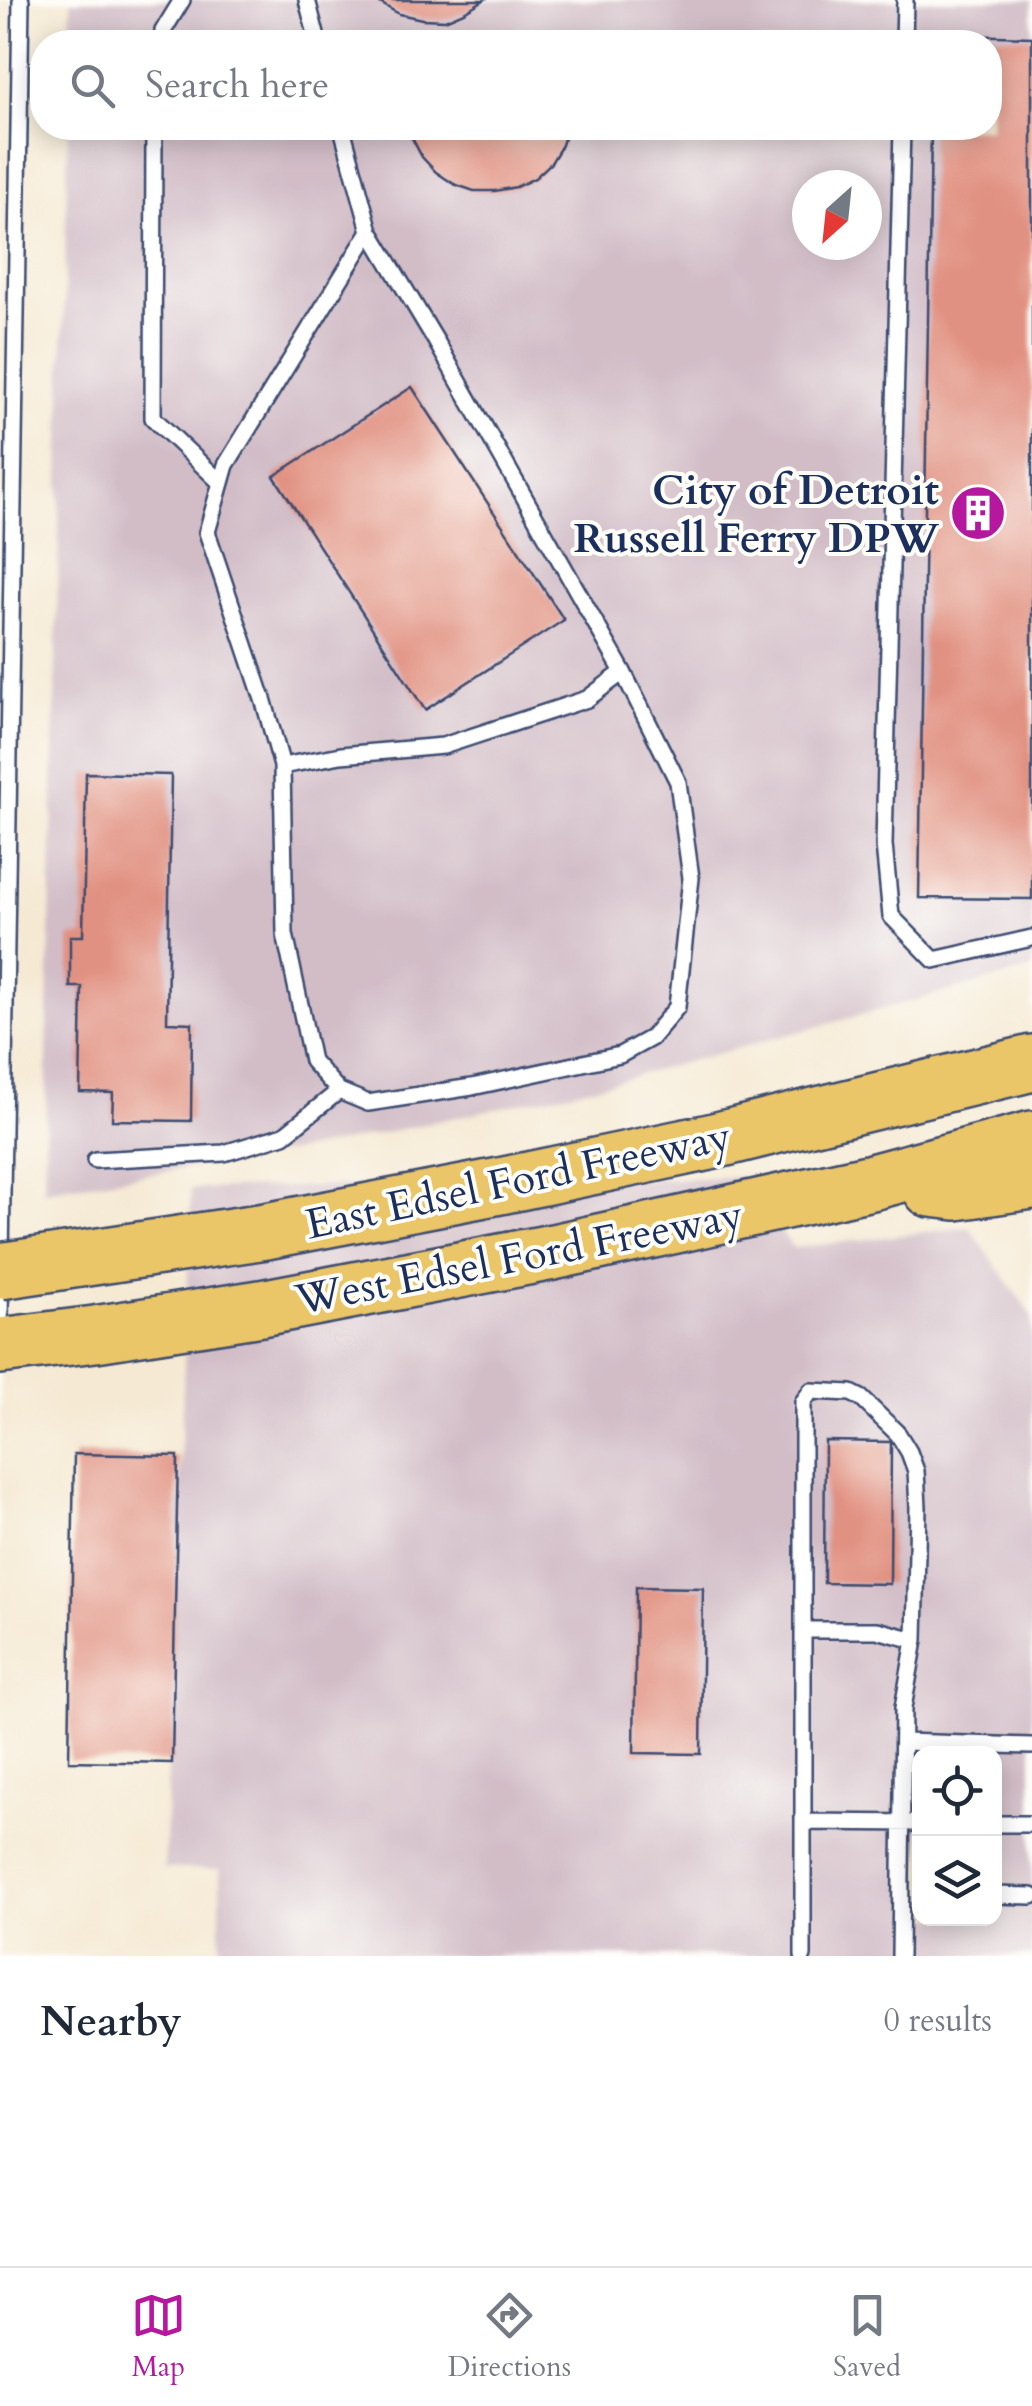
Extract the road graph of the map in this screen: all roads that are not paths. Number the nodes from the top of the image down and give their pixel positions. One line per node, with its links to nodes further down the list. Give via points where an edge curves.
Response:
1 (21, 0): 25 (lane)
2 (182, 0): 5 (lane)
3 (307, 0): 6 (lane)
4 (905, 0): 7 (lane)
5 (164, 30)
6 (315, 30)
7 (904, 30)
8 (154, 140): 12 (lane, via 152,418)
9 (345, 140): 11 (lane)
10 (902, 140): 15 (lane, via 884,845 891,916 934,960)
11 (370, 231): 12 (lane); 13 (lane)
12 (221, 483): 14 (lane, via 207,532)
13 (623, 672): 14 (lane, via 587,699 443,746); 18 (lane, via 678,782 691,878 677,1007 651,1038 620,1056 368,1103)
14 (282, 766): 18 (lane, via 286,934 312,1061)
15 (1032, 938)
16 (1032, 1024): 19 (highway, via 903,1067)
17 (1032, 1063): 19 (highway, East Edsel Ford Freeway)
18 (339, 1091): 21 (lane, via 284,1135 224,1153)
19 (821, 1114): 24 (highway, East Edsel Ford Freeway, bridge, via 500,1186)
20 (1032, 1138): 23 (highway, West Edsel Ford Freeway)
21 (95, 1160)
22 (1032, 1181): 23 (highway, via 956,1192)
23 (872, 1182): 26 (highway, West Edsel Ford Freeway, via 260,1308)
24 (0, 1270)
25 (0, 1320)
26 (0, 1346)
27 (803, 1630): 28 (lane, via 878,1630); 28 (lane, via 802,1402 812,1392 851,1393 898,1434 916,1471); 31 (lane)
28 (915, 1640): 29 (lane)
29 (903, 1742): 30 (lane); 32 (lane)
30 (1032, 1746)
31 (803, 1822): 32 (lane); 40 (lane)
32 (901, 1823): 33 (lane); 36 (lane)
33 (912, 1823)
34 (1002, 1824): 35 (lane)
35 (1032, 1824)
36 (900, 1893): 37 (lane); 41 (lane)
37 (912, 1893)
38 (1002, 1895): 39 (lane)
39 (1032, 1896)
40 (803, 1956)
41 (900, 1956)

